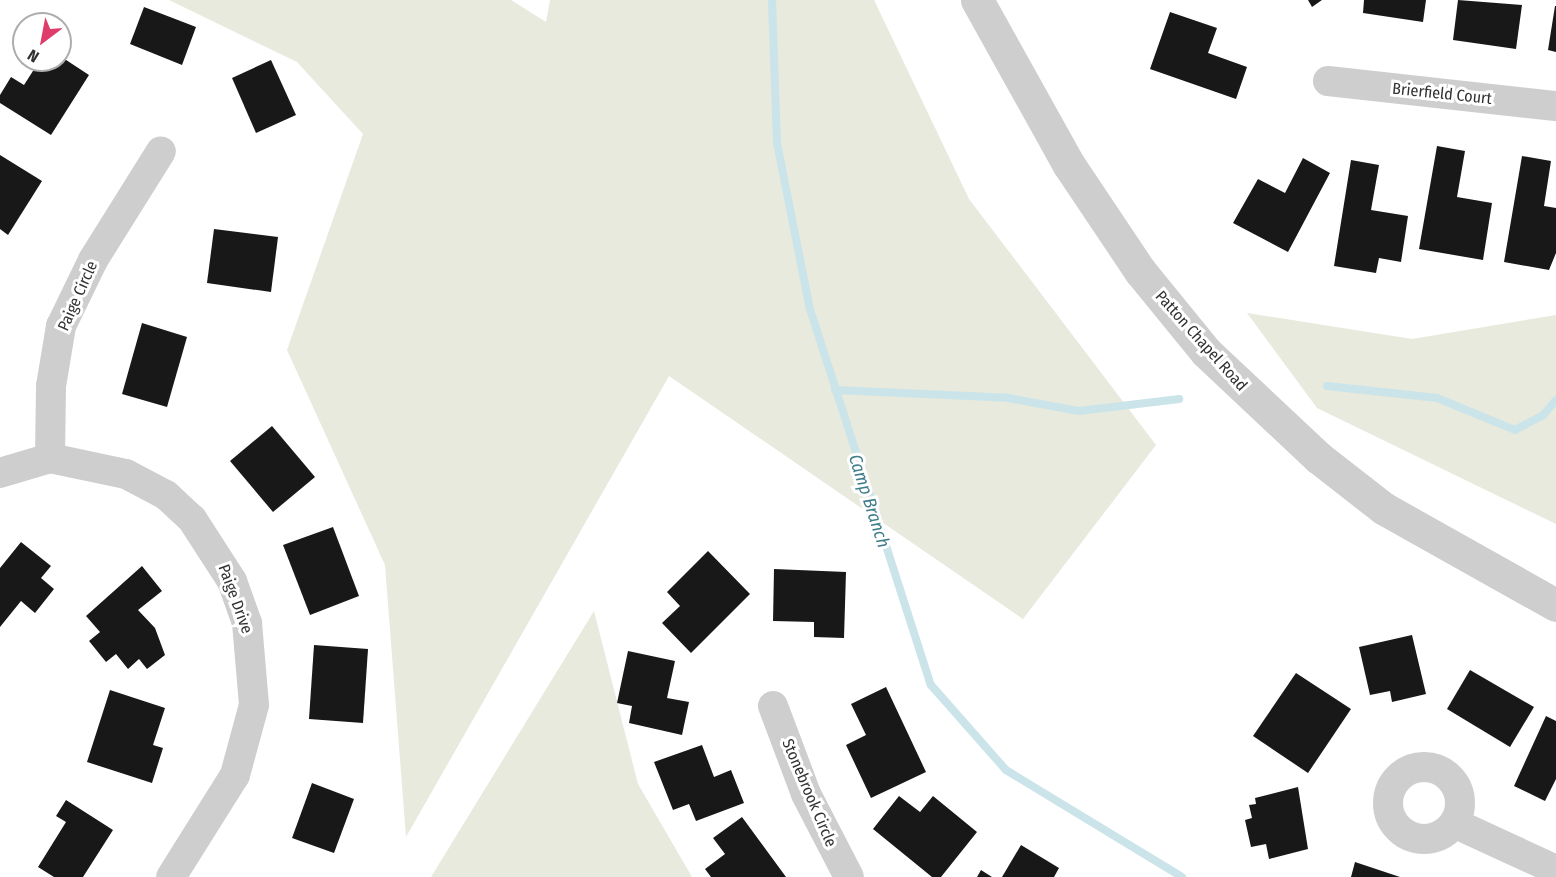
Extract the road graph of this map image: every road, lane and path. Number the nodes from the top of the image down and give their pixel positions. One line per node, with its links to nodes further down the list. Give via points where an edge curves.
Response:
1 (977, 0): 7 (street, Patton Chapel Road, via 1069,165 1140,271 1206,352 1310,450 1383,508)
2 (1328, 81): 3 (street, Brierfield Court)
3 (1556, 106)
4 (161, 151): 5 (street, Paige Circle, via 93,260 62,326 51,386)
5 (50, 458): 6 (street, Paige Drive); 11 (street, Paige Drive, via 126,474 166,495 215,548 248,623 254,705 235,775)
6 (0, 473)
7 (1556, 605)
8 (773, 705): 12 (street, Stonebrook Circle, via 806,794)
9 (1454, 823): 10 (street)
10 (1556, 870)
11 (171, 877)
12 (849, 877)

